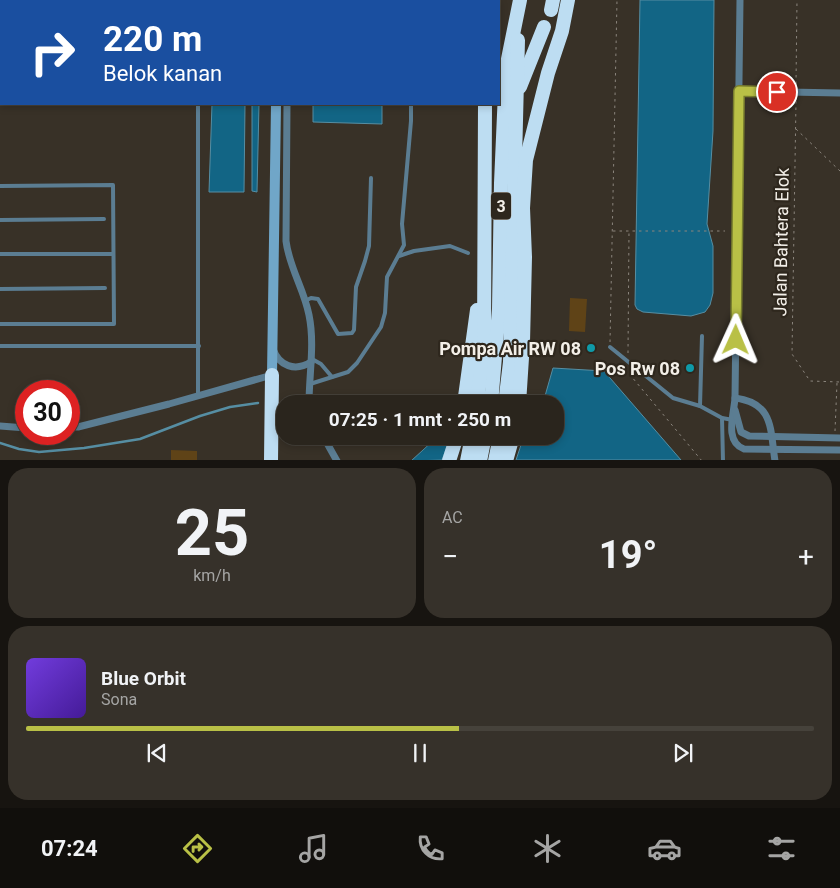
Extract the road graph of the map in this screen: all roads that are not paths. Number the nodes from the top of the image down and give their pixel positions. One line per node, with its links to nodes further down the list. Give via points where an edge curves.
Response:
1 (568, 0): 40 (highway, via 526,160)
2 (740, 0): 5 (street)
3 (521, 3): 7 (highway, 3); 38 (highway, 3, via 506,69 499,309)
4 (544, 27): 7 (highway, 3)
5 (739, 91): 6 (street); 42 (street)
6 (840, 93)
7 (517, 94): 39 (highway, 3, via 510,362)
8 (198, 105): 27 (lane)
9 (276, 105): 29 (street)
10 (288, 105): 23 (street, via 286,241 289,260)
11 (411, 105): 20 (lane, via 402,224 404,245)
12 (485, 105): 33 (highway, 3, via 484,283 477,305)
13 (371, 178): 23 (lane, via 369,246 356,287 354,330 338,334 318,299)
14 (0, 186): 19 (lane, via 113,185)
15 (104, 219): 16 (lane)
16 (0, 220)
17 (468, 253): 20 (lane, via 450,246)
18 (0, 254): 19 (lane)
19 (114, 254): 24 (lane, via 114,324)
20 (399, 256): 32 (lane, via 387,277 381,327 357,363 348,372)
21 (105, 288): 22 (lane)
22 (0, 289)
23 (305, 301): 30 (street, via 311,329)
24 (0, 324)
25 (702, 336): 43 (lane)
26 (0, 346): 27 (lane)
27 (199, 346): 41 (lane)
28 (610, 347): 43 (lane, via 673,398)
29 (273, 348): 30 (street, via 278,359 288,366 300,367); 31 (street)
30 (311, 360): 32 (lane, via 321,364); 34 (street)
31 (268, 376): 41 (street); 59 (highway)
32 (332, 377): 34 (lane)
33 (474, 381): 36 (highway); 37 (highway)
34 (310, 384): 35 (street)
35 (309, 395)
36 (468, 395)
37 (476, 395)
38 (491, 395)
39 (506, 395)
40 (519, 395)
41 (198, 396): 47 (street)
42 (735, 398): 45 (street); 49 (street, via 760,406)
43 (700, 406): 44 (lane)
44 (722, 418): 45 (lane); 66 (lane)
45 (735, 420): 49 (street, via 744,435); 57 (street, via 734,440 740,447)
46 (0, 426): 48 (street)
47 (80, 426)
48 (15, 427)
49 (773, 436): 50 (street); 57 (street)
50 (837, 438)
51 (329, 445): 60 (street)
52 (454, 445): 61 (highway)
53 (470, 445): 62 (highway)
54 (483, 445): 63 (highway)
55 (498, 445): 64 (highway)
56 (510, 445): 65 (highway)
57 (773, 449): 58 (street); 67 (street)
58 (840, 450)
59 (271, 460)
60 (338, 460)
61 (449, 460)
62 (467, 460)
63 (480, 460)
64 (495, 460)
65 (506, 460)
66 (723, 460)
67 (775, 460)

